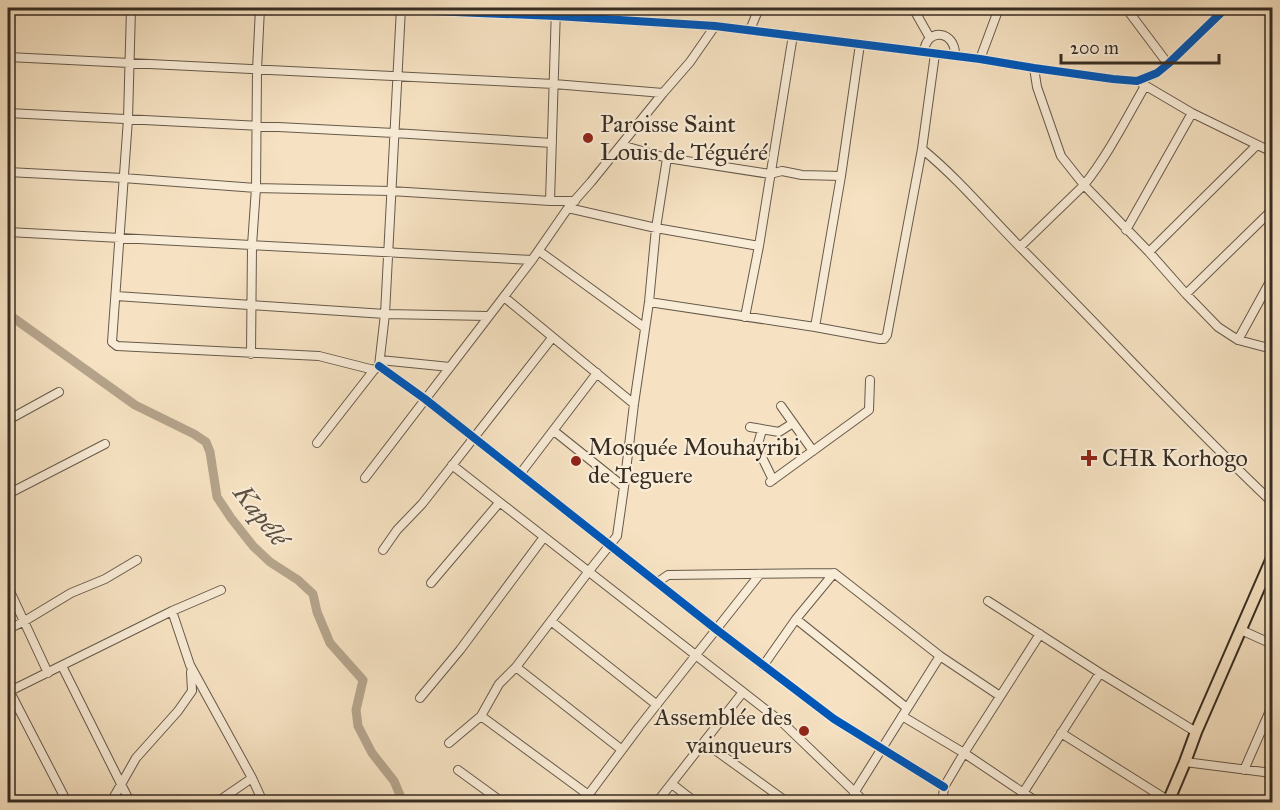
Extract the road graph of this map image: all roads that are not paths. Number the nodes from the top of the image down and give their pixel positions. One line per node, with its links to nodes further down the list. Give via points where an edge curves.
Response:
1 (131, 8): 21 (street)
2 (260, 8): 24 (street)
3 (357, 8): 4 (street)
4 (401, 8): 10 (street); 25 (street)
5 (759, 8): 12 (street)
6 (913, 8): 14 (street)
7 (999, 8): 20 (street)
8 (1126, 8): 22 (street)
9 (1226, 8): 22 (street)
10 (556, 12): 11 (street); 27 (street)
11 (715, 26): 12 (street); 29 (street)
12 (750, 30): 13 (street)
13 (793, 35): 15 (street); 42 (street)
14 (930, 38): 16 (street); 18 (street, via 942,34 947,37 955,45)
15 (860, 44): 16 (street); 43 (street)
16 (924, 52): 17 (street)
17 (935, 54): 18 (street); 38 (street)
18 (955, 56): 20 (street)
19 (8, 57): 21 (street)
20 (980, 59): 23 (street)
21 (129, 63): 24 (street); 32 (street)
22 (1168, 64): 26 (street)
23 (1034, 68): 26 (street); 45 (street, via 1061,156)
24 (257, 70): 25 (street); 33 (street)
25 (397, 76): 27 (street); 34 (street)
26 (1137, 81): 28 (street)
27 (554, 84): 29 (street); 35 (street)
28 (1145, 86): 31 (street); 45 (street)
29 (663, 93): 36 (street)
30 (8, 113): 32 (street)
31 (1192, 113): 37 (street); 53 (street)
32 (128, 119): 33 (street); 44 (street)
33 (257, 126): 34 (street); 46 (street)
34 (394, 133): 35 (street); 47 (street)
35 (552, 143): 48 (street)
36 (621, 145): 40 (street); 49 (street)
37 (1257, 145): 39 (street); 61 (street)
38 (922, 149): 58 (street); 72 (street, via 886,338)
39 (1272, 152)
40 (667, 158): 42 (street); 52 (street)
41 (8, 172): 44 (street)
42 (770, 174): 43 (street, via 782,171); 57 (street)
43 (841, 176): 72 (street)
44 (123, 178): 46 (street); 55 (street)
45 (1084, 185): 53 (street); 58 (street)
46 (256, 188): 47 (street); 56 (street)
47 (391, 191): 48 (street); 60 (street)
48 (550, 201): 49 (street)
49 (575, 201): 50 (street)
50 (568, 208): 52 (street); 59 (street)
51 (1272, 210): 64 (street)
52 (656, 228): 57 (street); 67 (street)
53 (1126, 230): 61 (street)
54 (8, 232): 55 (street)
55 (120, 238): 56 (street); 65 (street)
56 (252, 246): 60 (street); 68 (street)
57 (759, 246): 71 (street)
58 (1020, 247): 100 (street)
59 (538, 251): 62 (street); 73 (street)
60 (388, 252): 62 (street); 69 (street)
61 (1149, 252): 64 (street)
62 (532, 260): 66 (street)
63 (1272, 278): 75 (street)
64 (1186, 294): 75 (street, via 1218,327)
65 (116, 296): 68 (street); 77 (street, via 112,342 117,346)
66 (504, 297): 70 (street); 74 (street)
67 (649, 302): 71 (street); 73 (street)
68 (251, 305): 69 (street); 77 (street)
69 (385, 314): 70 (street); 78 (street)
70 (488, 316): 79 (street)
71 (745, 317): 72 (street)
72 (815, 327)
73 (645, 328): 84 (street)
74 (552, 338): 80 (street); 91 (street)
75 (1238, 340): 76 (street)
76 (1272, 349)
77 (251, 354): 78 (street, via 319,356)
78 (378, 366): 79 (street); 83 (street); 92 (street)
79 (450, 367): 83 (street)
80 (597, 374): 84 (street); 90 (street)
81 (870, 380): 94 (street, via 869,410)
82 (59, 392): 86 (street)
83 (425, 399): 91 (street); 97 (street)
84 (634, 404): 98 (street)
85 (781, 405): 87 (street)
86 (8, 420)
87 (793, 423): 89 (street, via 779,432); 94 (street)
88 (750, 428): 89 (street)
89 (762, 430): 94 (street, via 757,447 772,481)
90 (554, 431): 96 (street); 98 (street)
91 (474, 437): 95 (street); 96 (street)
92 (317, 443)
93 (105, 444): 99 (street)
94 (813, 451)
95 (452, 465): 101 (street); 104 (street)
96 (520, 474): 103 (street)
97 (364, 478)
98 (624, 487): 103 (street, via 617,536)
99 (8, 494)
100 (1272, 502)
101 (499, 503): 102 (street); 111 (street)
102 (544, 537): 107 (street); 135 (street)
103 (609, 545): 107 (street); 110 (street)
104 (382, 550)
105 (1272, 558): 121 (main road)
106 (137, 560): 118 (street)
107 (589, 571): 117 (street); 124 (street)
108 (834, 573): 109 (street); 116 (street); 125 (street)
109 (760, 574): 110 (street, via 668,575); 120 (street)
110 (658, 582): 120 (street)
111 (431, 583)
112 (8, 587): 118 (street)
113 (221, 590): 115 (street)
114 (988, 601): 122 (street)
115 (172, 611): 126 (street); 127 (street)
116 (796, 619): 128 (street); 138 (street)
117 (551, 621): 129 (street); 136 (street)
118 (23, 622): 119 (street); 130 (street)
119 (8, 629)
120 (717, 630): 124 (street); 128 (street)
121 (1241, 630): 123 (street); 142 (main road)
122 (1040, 634): 131 (street); 134 (street)
123 (1272, 644)
124 (696, 655): 133 (street); 136 (street)
125 (940, 656): 134 (street); 138 (street)
126 (190, 665): 153 (street); 154 (street, via 192,691 136,758)
127 (62, 666): 130 (street); 154 (street)
128 (763, 666): 146 (street)
129 (516, 667): 139 (street, via 498,684); 147 (street)
130 (48, 673): 132 (street)
131 (1100, 673): 142 (street); 143 (street)
132 (9, 692): 160 (street)
133 (742, 692): 144 (street); 157 (street, via 784,724)
134 (1000, 696): 148 (street)
135 (420, 698)
136 (657, 705): 147 (street)
137 (1272, 706): 141 (street)
138 (907, 708): 140 (street)
139 (481, 716): 145 (street); 159 (street)
140 (902, 716): 146 (street); 148 (street)
141 (1269, 723): 151 (street)
142 (1196, 732): 149 (main road)
143 (1061, 733): 158 (street); 174 (street)
144 (704, 742): 155 (street); 170 (street)
145 (449, 743)
146 (882, 749): 156 (street); 157 (street)
147 (622, 750): 159 (street)
148 (964, 753): 156 (street); 158 (street)
149 (1185, 762): 151 (street); 174 (main road)
150 (458, 770): 165 (street)
151 (1244, 770): 152 (street)
152 (1272, 773)
153 (252, 778): 163 (street); 164 (street)
154 (121, 784): 161 (street); 162 (street)
155 (672, 784): 168 (street); 169 (street)
156 (944, 786): 172 (street)
157 (854, 793): 171 (street)
158 (1023, 793): 173 (street)
159 (589, 795): 166 (street); 167 (street)
160 (67, 802)
161 (111, 802)
162 (130, 802)
163 (217, 802)
164 (263, 802)
165 (502, 802)
166 (583, 802)
167 (598, 802)
168 (657, 802)
169 (695, 802)
170 (787, 802)
171 (865, 802)
172 (939, 802)
173 (1037, 802)
174 (1168, 802)

